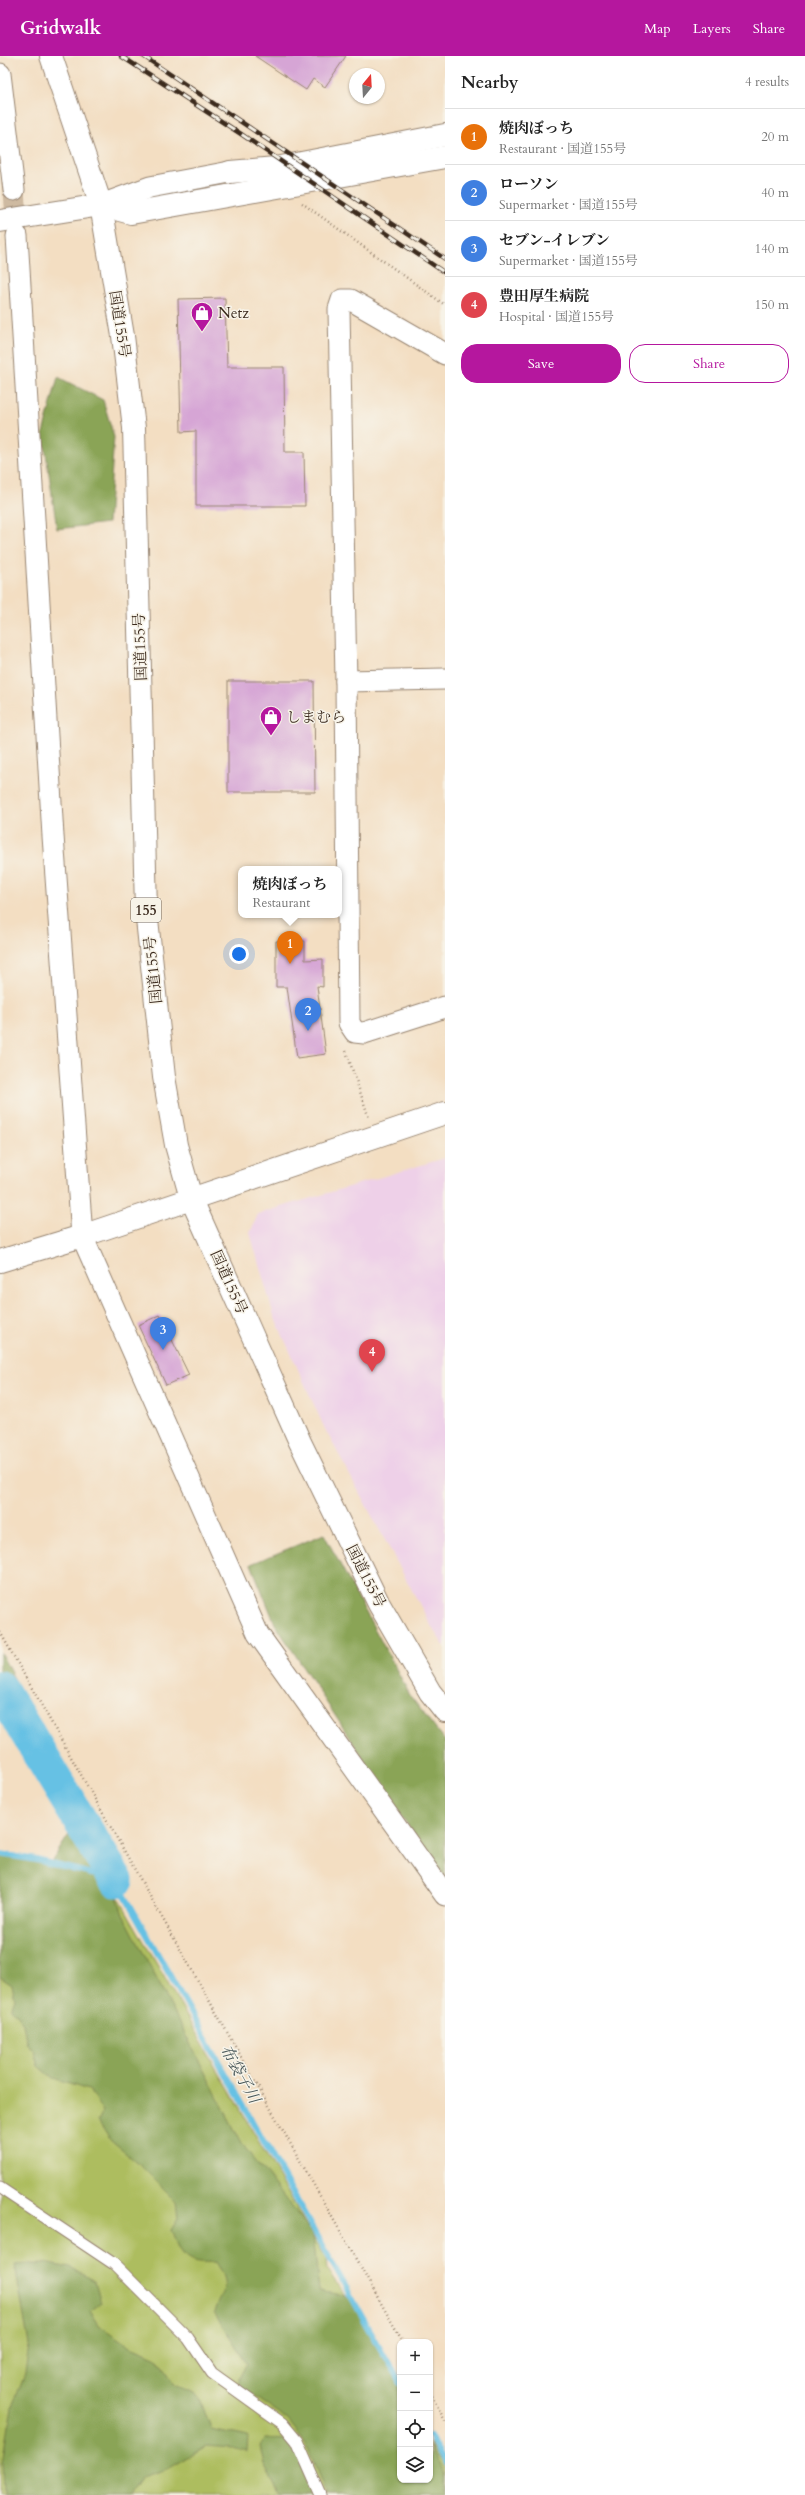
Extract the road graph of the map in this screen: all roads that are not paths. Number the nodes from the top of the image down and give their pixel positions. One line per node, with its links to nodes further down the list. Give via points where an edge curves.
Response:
1 (51, 56): 7 (main road, 国道155号 / 155)
2 (0, 74): 6 (street)
3 (445, 135): 5 (main road, via 276,168)
4 (445, 157): 7 (main road, via 131,213)
5 (230, 172): 7 (street, via 150,187)
6 (14, 190)
7 (101, 205): 8 (main road); 15 (main road, 国道155号 / 155, via 123,336 134,428 146,910 164,1077 176,1145)
8 (0, 221)
9 (17, 236): 16 (street, via 53,836)
10 (445, 354): 12 (street, via 351,300 342,300 339,309)
11 (445, 679): 12 (street)
12 (346, 681): 13 (street, via 350,1023 355,1032 364,1033)
13 (445, 1007)
14 (445, 1113): 15 (main road)
15 (191, 1198): 16 (main road); 18 (main road, 国道155号 / 155, via 300,1442 379,1604 430,1692)
16 (82, 1236): 17 (main road); 19 (street, via 258,1634)
17 (0, 1261)
18 (445, 1711)
19 (445, 1895)
20 (0, 2188): 21 (lane, via 114,2264 188,2338 212,2373 282,2423 297,2441)
21 (321, 2495)

